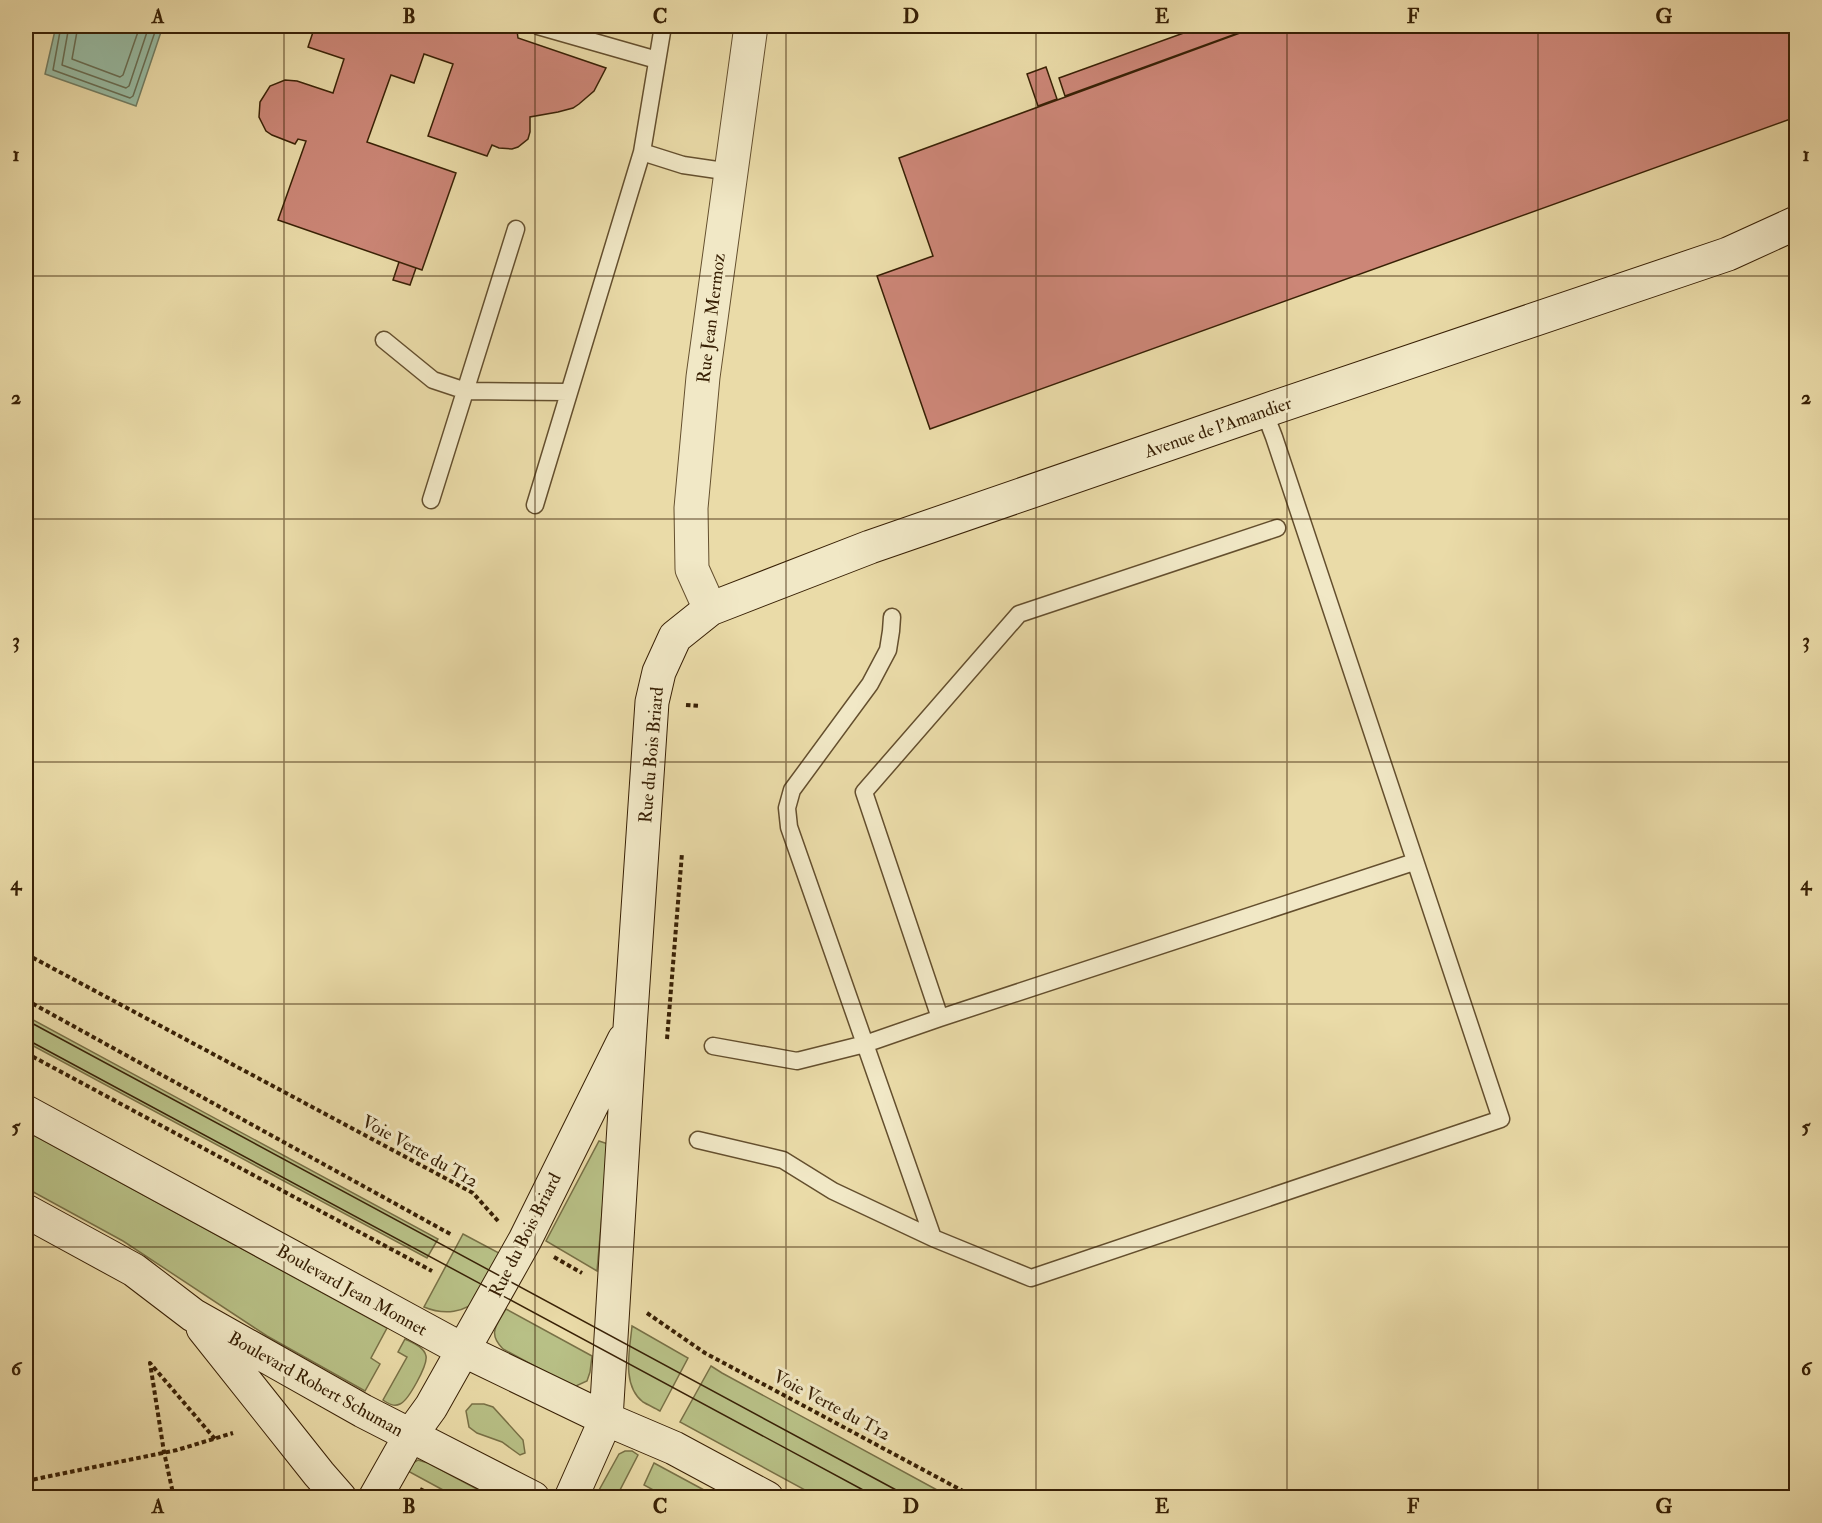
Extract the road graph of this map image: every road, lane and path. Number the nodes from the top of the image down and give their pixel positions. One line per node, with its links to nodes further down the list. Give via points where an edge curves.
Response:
1 (538, 26): 4 (lane)
2 (663, 26): 4 (lane)
3 (751, 26): 6 (main road, Rue Jean Mermoz)
4 (657, 60): 5 (lane)
5 (642, 152): 6 (lane, via 683,165); 13 (lane)
6 (731, 172): 18 (main road, Rue Jean Mermoz, via 703,376 691,508 692,569)
7 (1797, 223): 10 (main road, Avenue de l'Amandier)
8 (516, 229): 12 (lane)
9 (1797, 242): 10 (main road, Avenue de l'Amandier)
10 (1728, 254): 14 (main road, Avenue de l'Amandier)
11 (384, 340): 12 (lane, via 433,380)
12 (466, 391): 13 (lane); 15 (lane)
13 (569, 392): 16 (lane)
14 (1264, 411): 18 (main road, Avenue de l'Amandier, via 870,547); 22 (lane)
15 (431, 500)
16 (535, 505)
17 (1277, 528): 25 (lane, via 1019,614 864,792)
18 (710, 609): 26 (main road, Rue du Bois Briard, via 675,637 659,672 652,702)
19 (892, 617): 27 (lane, via 888,650 870,684 792,790 787,808 789,827)
20 (682, 705): 21 (path)
21 (700, 706)
22 (1414, 862): 25 (lane); 34 (lane, via 1501,1119 1030,1278)
23 (26, 954): 35 (path, Voie Verte du T12, via 473,1193 505,1230)
24 (26, 1000): 33 (path)
25 (940, 1018): 27 (lane)
26 (630, 1028): 35 (main road, Rue du Bois Briard); 37 (main road, Rue du Bois Briard)
27 (866, 1044): 28 (lane, via 797,1061); 34 (lane)
28 (713, 1046)
29 (26, 1053): 36 (path)
30 (26, 1112): 39 (main road, Boulevard Jean Monnet)
31 (698, 1140): 34 (lane, via 783,1160 833,1191)
32 (26, 1211): 38 (main road, Boulevard Robert Schuman, via 134,1270)
33 (452, 1234)
34 (933, 1238)
35 (525, 1240): 37 (path, Voie Verte du T12); 39 (main road, Rue du Bois Briard)
36 (432, 1271)
37 (614, 1292): 40 (main road, Rue du Bois Briard); 52 (path, Voie Verte du T12, via 705,1353)
38 (193, 1315): 42 (main road, Boulevard Robert Schuman); 47 (main road, Boulevard Robert Schuman)
39 (463, 1350): 40 (main road, Boulevard Jean Monnet); 42 (main road, Rue du Bois Briard)
40 (606, 1419): 50 (main road); 51 (main road, Boulevard Jean Monnet, via 674,1448)
41 (233, 1433): 43 (path)
42 (410, 1436): 48 (main road, Boulevard Robert Schuman); 49 (main road)
43 (215, 1439): 44 (path); 44 (path, via 150,1363)
44 (164, 1452): 45 (path); 46 (path)
45 (26, 1481)
46 (174, 1497)
47 (340, 1497)
48 (375, 1497)
49 (533, 1497)
50 (571, 1497)
51 (767, 1497)
52 (976, 1497)

